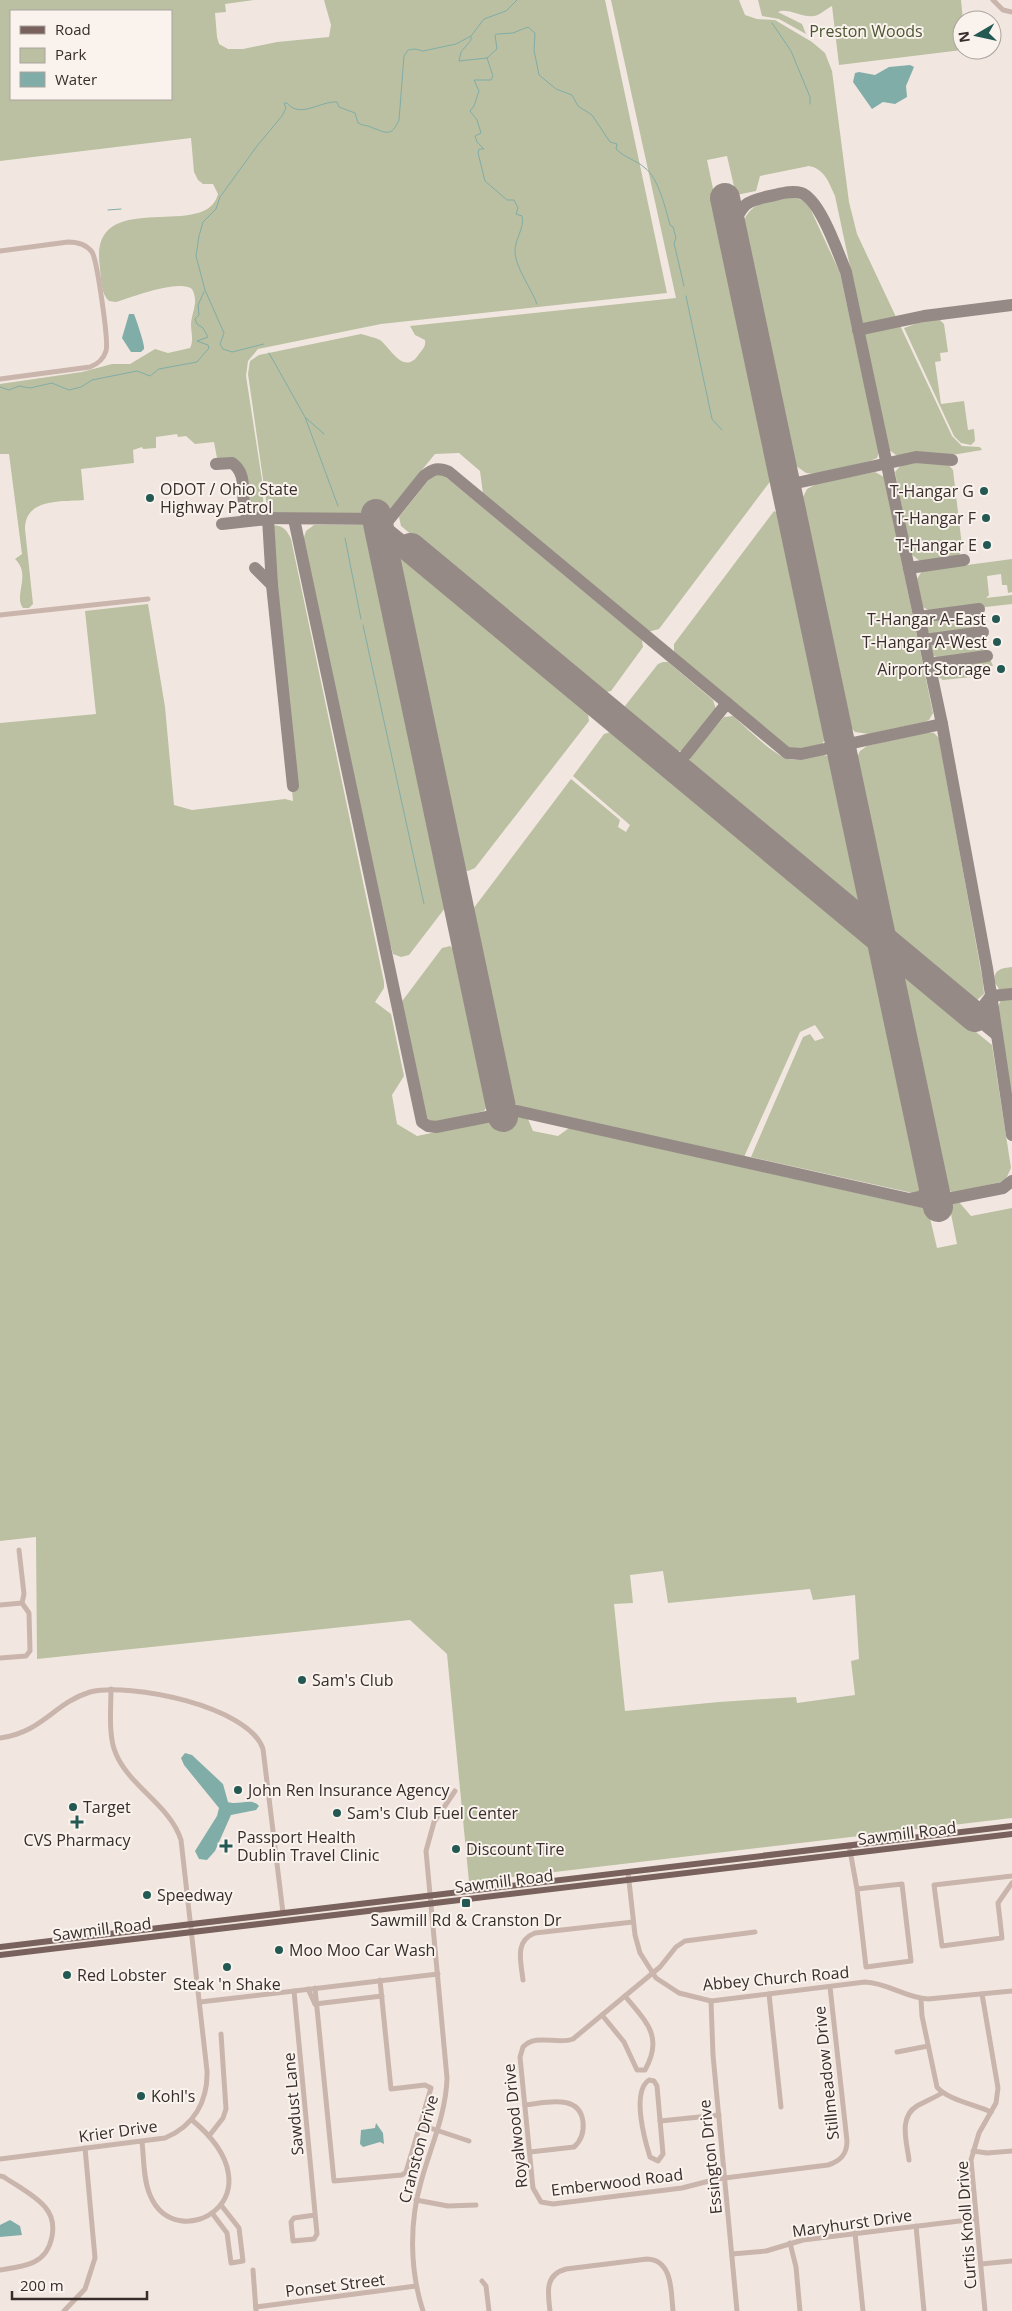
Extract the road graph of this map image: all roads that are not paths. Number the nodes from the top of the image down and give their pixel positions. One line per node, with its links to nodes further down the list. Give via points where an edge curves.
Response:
1 (993, 0): 2 (street, via 998,7)
2 (1012, 12)
3 (0, 252): 4 (street, via 68,242 86,246 95,260 106,348 100,362 85,368)
4 (0, 379)
5 (148, 599): 6 (street)
6 (0, 615)
7 (19, 1550): 8 (street, via 24,1594)
8 (22, 1603): 9 (street); 10 (street, via 29,1613 31,1647 26,1656)
9 (0, 1605)
10 (0, 1658)
11 (111, 1689): 12 (street, via 77,1697 35,1728); 25 (street, via 211,1707 233,1719 258,1740 263,1749); 27 (street, Krier Drive, via 112,1738 116,1755 179,1834)
12 (0, 1738)
13 (455, 1791): 23 (street, Cranston Drive, via 438,1815 428,1838 426,1862)
14 (1012, 1826): 16 (main road, Sawmill Road)
15 (1012, 1834): 17 (main road, Sawmill Road)
16 (849, 1845): 17 (street); 18 (main road, Sawmill Road)
17 (850, 1853): 20 (main road, Sawmill Road); 22 (street)
18 (628, 1872): 20 (street, Abbey Church Road); 23 (main road, Sawmill Road)
19 (1012, 1876): 21 (street, via 934,1885 942,1946 1002,1938 998,1903)
20 (629, 1880): 24 (main road, Sawmill Road); 26 (street, Abbey Church Road)
21 (1012, 1883)
22 (857, 1889): 22 (street, via 902,1884 911,1961 866,1967)
23 (430, 1896): 24 (street, Cranston Drive); 25 (main road, Sawmill Road)
24 (431, 1904): 28 (main road, Sawmill Road); 33 (street, Cranston Drive)
25 (283, 1913): 27 (main road, Sawmill Road)
26 (633, 1922): 32 (street, Abbey Church Road, via 637,1946); 35 (street, via 527,1936 520,1951)
27 (191, 1924): 28 (street, Krier Drive); 30 (main road, Sawmill Road)
28 (192, 1932): 31 (main road, Sawmill Road); 46 (street, Krier Drive)
29 (755, 1932): 32 (street, via 687,1940)
30 (0, 1947)
31 (0, 1955)
32 (652, 1973): 43 (street); 45 (street, Abbey Church Road, via 679,1993)
33 (438, 1974): 34 (street); 60 (street, Cranston Drive, via 447,2078 445,2103)
34 (380, 1980): 37 (street); 42 (street)
35 (523, 1980)
36 (830, 1987): 40 (street, Abbey Church Road); 44 (street, Abbey Church Road, via 865,1982 881,1984); 68 (street, Stillmeadow Drive, via 847,2141)
37 (311, 1988): 38 (street); 47 (street)
38 (294, 1990): 46 (street); 78 (street, Sawdust Lane)
39 (1012, 1991): 41 (street, Abbey Church Road)
40 (769, 1994): 45 (street, Abbey Church Road); 54 (street)
41 (982, 1994): 44 (street, Abbey Church Road); 55 (street, Curtis Knoll Drive, via 998,2088)
42 (382, 1996): 47 (street); 59 (street, via 391,2089 425,2085 431,2088)
43 (625, 1996): 48 (street); 48 (street, via 645,2021 654,2042 654,2049 642,2071 635,2067 624,2042)
44 (921, 1999): 50 (street)
45 (712, 2000): 56 (street, Essington Drive)
46 (200, 2002): 57 (street, Krier Drive, via 207,2082 203,2102)
47 (315, 2004): 59 (street, via 334,2182 404,2174)
48 (602, 2015): 53 (street, Royalwood Drive, via 572,2040 531,2041 523,2047 520,2057)
49 (221, 2034): 61 (street, via 226,2109)
50 (928, 2046): 51 (street); 52 (street, via 936,2084)
51 (897, 2052)
52 (942, 2093): 55 (street); 70 (street, via 915,2107 909,2114 905,2130)
53 (525, 2105): 67 (street, Royalwood Drive); 67 (street, via 566,2102 582,2114 583,2136 574,2147)
54 (781, 2108)
55 (991, 2112): 65 (street, Curtis Knoll Drive)
56 (719, 2115): 58 (street); 72 (street, Essington Drive)
57 (192, 2120): 61 (street); 63 (street, Krier Drive, via 172,2135)
58 (660, 2121): 58 (street, via 657,2086 649,2080 645,2084 642,2101 641,2128 650,2157 656,2161 663,2154)
59 (421, 2124): 60 (street)
60 (437, 2131): 62 (street); 73 (street, Cranston Drive)
61 (209, 2136): 75 (street, via 217,2144 229,2172 228,2192)
62 (469, 2141)
63 (142, 2142): 64 (street, Krier Drive); 77 (street, via 150,2194 162,2211 172,2218 184,2220 201,2219)
64 (85, 2148): 69 (street, Krier Drive); 91 (street, via 95,2258 85,2289)
65 (973, 2150): 66 (street, via 987,2153); 79 (street, Curtis Knoll Drive, via 971,2171)
66 (1012, 2151)
67 (530, 2152): 74 (street, Royalwood Drive, via 534,2192)
68 (844, 2156): 72 (street, Emberwood Road, via 828,2164)
69 (0, 2159)
70 (909, 2160)
71 (0, 2176): 86 (street, via 45,2207 51,2220 52,2241 40,2259)
72 (725, 2178): 74 (street, Emberwood Road, via 682,2188 553,2204); 83 (street, Essington Drive)
73 (416, 2200): 76 (street, via 448,2206); 89 (street, Cranston Drive)
74 (541, 2202)
75 (221, 2205): 77 (street); 77 (street, via 240,2228 244,2261 231,2264 227,2234)
76 (476, 2205)
77 (212, 2213)
78 (315, 2215): 78 (street, Sawdust Lane, via 316,2236 293,2241 291,2222 294,2218)
79 (976, 2219): 80 (street, Maryhurst Drive); 85 (street, Curtis Knoll Drive)
80 (916, 2226): 81 (street, Maryhurst Drive); 99 (street)
81 (855, 2233): 82 (street, Maryhurst Drive); 98 (street)
82 (790, 2243): 83 (street, Maryhurst Drive, via 766,2251); 97 (street)
83 (732, 2254): 96 (street, Essington Drive)
84 (1012, 2261): 85 (street)
85 (980, 2264): 100 (street, Curtis Knoll Drive)
86 (0, 2270)
87 (253, 2270): 90 (street)
88 (482, 2281): 93 (street, via 486,2286)
89 (416, 2286): 90 (street, Ponset Street); 92 (street, Cranston Drive)
90 (256, 2309)
91 (64, 2311)
92 (423, 2311)
93 (489, 2311)
94 (550, 2311): 95 (street, via 548,2289 552,2277 566,2269 647,2259 662,2264 668,2276)
95 (673, 2311)
96 (738, 2311)
97 (800, 2311)
98 (863, 2311)
99 (924, 2311)
100 (985, 2311)

